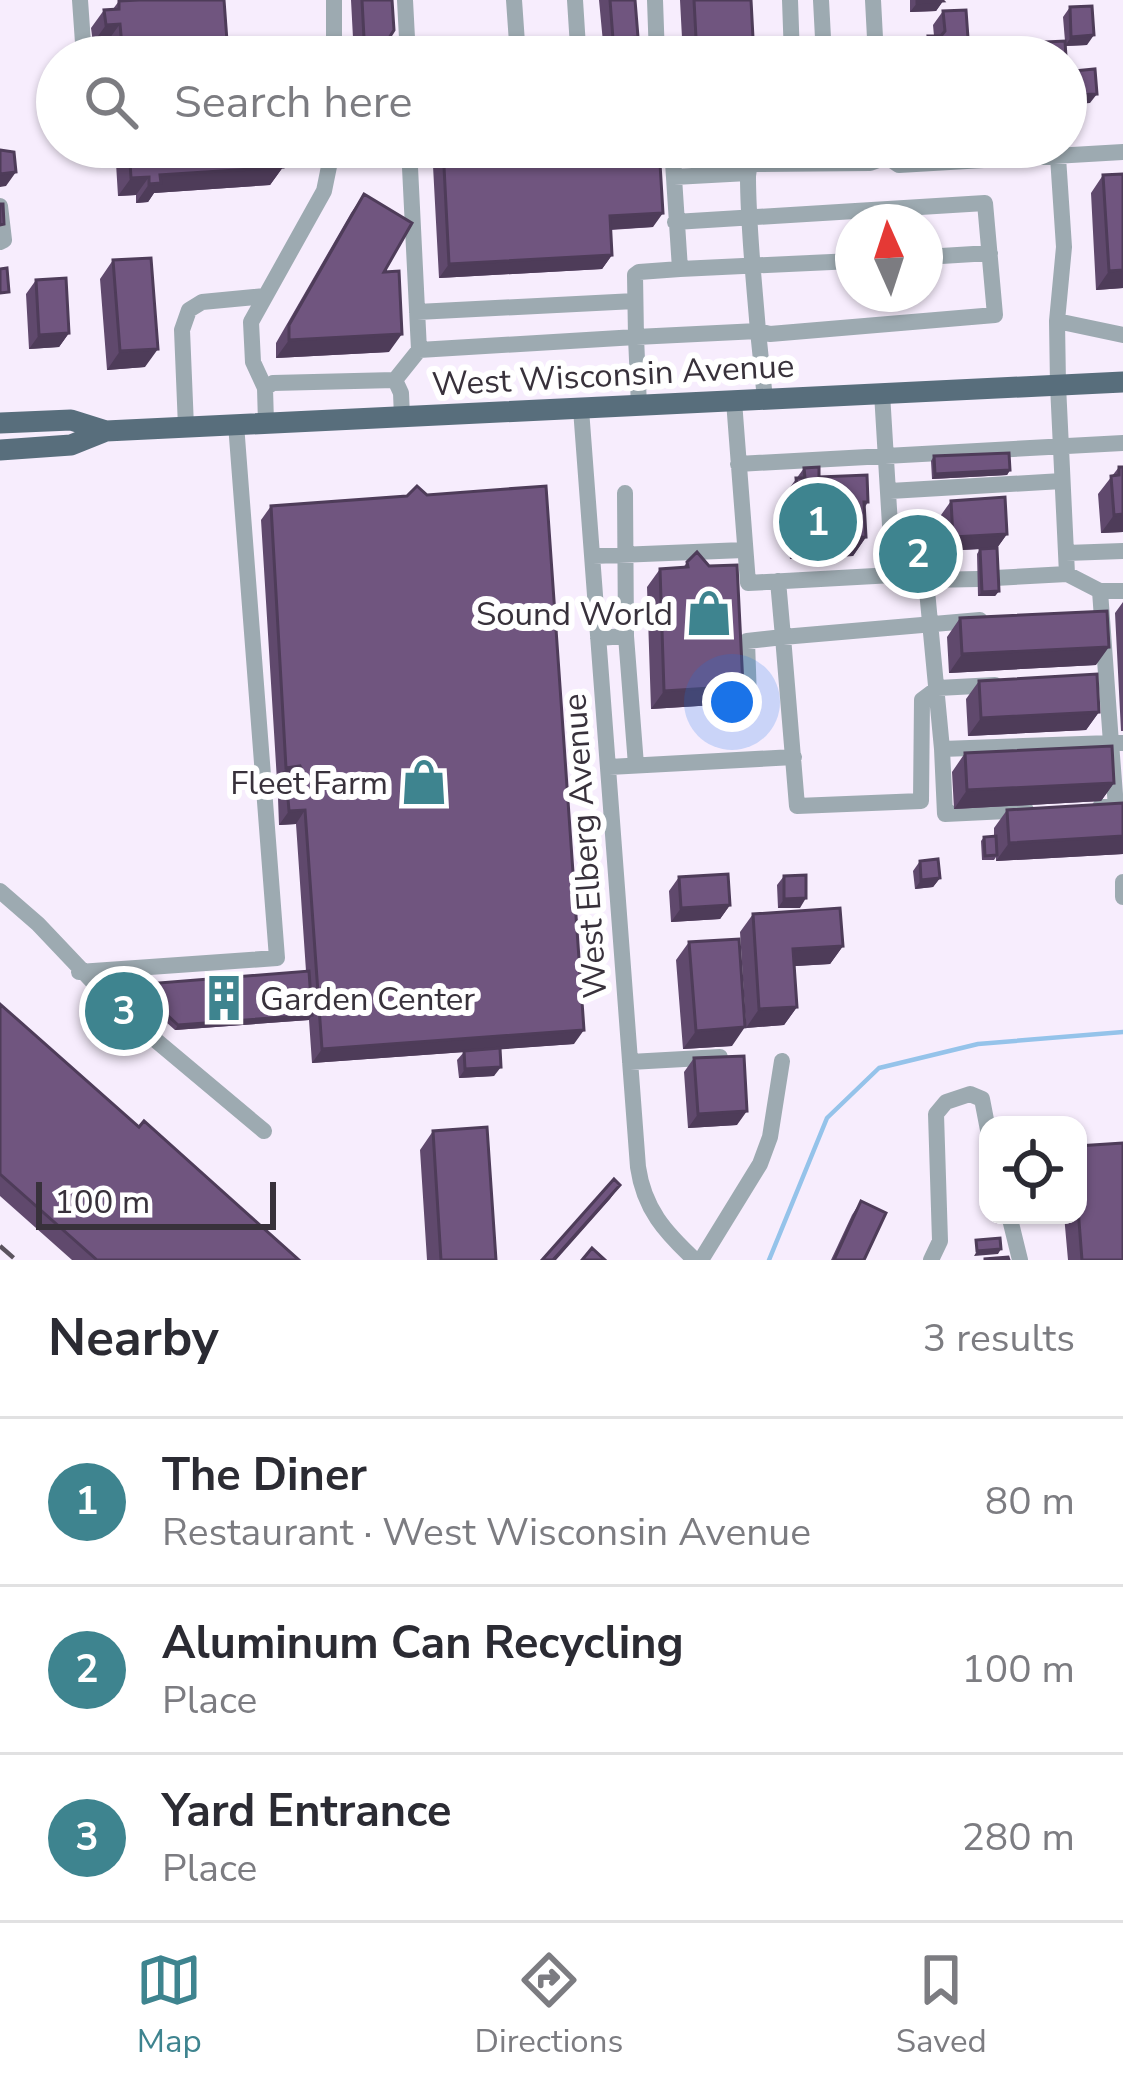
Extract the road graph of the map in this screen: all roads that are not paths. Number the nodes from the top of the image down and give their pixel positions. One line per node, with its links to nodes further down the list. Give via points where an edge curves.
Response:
1 (80, 0): 10 (street)
2 (334, 0): 11 (street)
3 (405, 0): 12 (street)
4 (514, 0): 13 (street)
5 (575, 0): 14 (street)
6 (655, 0): 15 (street)
7 (790, 0): 16 (street)
8 (821, 0): 17 (street)
9 (873, 0): 18 (street)
10 (83, 36)
11 (334, 36)
12 (408, 36)
13 (517, 36)
14 (577, 36)
15 (656, 36)
16 (791, 36)
17 (823, 36)
18 (875, 36)
19 (1123, 152): 20 (street)
20 (1087, 155)
21 (329, 168): 37 (street)
22 (410, 168): 39 (street)
23 (673, 168): 27 (street)
24 (720, 168): 27 (street)
25 (750, 168): 29 (street)
26 (1059, 168): 40 (street)
27 (674, 177): 30 (street)
28 (0, 206): 31 (street)
29 (752, 215): 30 (street); 32 (street, via 985,203); 35 (street)
30 (676, 222): 36 (street)
31 (0, 242)
32 (990, 254): 33 (street); 41 (street, via 995,315)
33 (943, 256)
34 (835, 262): 35 (street)
35 (753, 266): 36 (street); 41 (street)
36 (680, 269): 38 (street, via 639,272)
37 (265, 296): 48 (street, via 251,336); 58 (street, via 189,310 182,330)
38 (635, 301): 39 (street); 43 (street)
39 (417, 312): 44 (street)
40 (1058, 322): 42 (street); 47 (street)
41 (758, 331): 43 (street); 50 (street)
42 (1123, 335)
43 (636, 338): 44 (street); 52 (street)
44 (419, 350): 45 (street)
45 (395, 380): 48 (street); 54 (street)
46 (1123, 382): 47 (main road, West Wisconsin Avenue)
47 (1058, 385): 49 (main road, West Wisconsin Avenue); 61 (street)
48 (266, 388): 56 (street)
49 (882, 393): 50 (main road, West Wisconsin Avenue); 64 (street)
50 (765, 399): 51 (main road, West Wisconsin Avenue)
51 (734, 401): 52 (main road, West Wisconsin Avenue); 65 (street)
52 (639, 406): 53 (main road, West Wisconsin Avenue)
53 (581, 409): 54 (main road, West Wisconsin Avenue); 75 (street, West Elberg Avenue)
54 (402, 417): 56 (main road, West Wisconsin Avenue)
55 (0, 423): 59 (main road, West Wisconsin Avenue, via 71,420)
56 (266, 423): 57 (main road, West Wisconsin Avenue)
57 (236, 424): 58 (main road, West Wisconsin Avenue); 107 (street, via 277,958)
58 (186, 427): 59 (main road, West Wisconsin Avenue)
59 (106, 431): 63 (main road, West Wisconsin Avenue, via 71,445)
60 (1123, 443): 61 (street)
61 (1060, 446): 62 (street); 68 (street)
62 (1013, 448): 66 (street); 69 (street)
63 (0, 450)
64 (887, 457): 65 (street); 67 (street); 70 (street)
65 (738, 464): 72 (street)
66 (988, 467): 67 (street); 67 (street); 69 (street)
67 (959, 469): 70 (street)
68 (1062, 481): 69 (street); 74 (street)
69 (1016, 484)
70 (890, 491): 78 (street)
71 (625, 493): 76 (street)
72 (744, 550): 76 (street); 80 (street, via 748,583)
73 (1123, 551): 74 (street)
74 (1066, 553): 77 (street)
75 (592, 556): 76 (street); 89 (street, West Elberg Avenue)
76 (627, 556): 87 (street)
77 (1067, 574): 79 (street); 82 (street)
78 (893, 575): 79 (street); 80 (street)
79 (926, 580): 86 (street)
80 (778, 581): 88 (street)
81 (1123, 591): 82 (street)
82 (1100, 592): 83 (street)
83 (1101, 614): 84 (street); 90 (street)
84 (1080, 615)
85 (994, 619): 86 (street)
86 (931, 622): 88 (street); 93 (street)
87 (626, 636): 89 (street); 95 (street)
88 (783, 637): 94 (street, via 747,640); 99 (street)
89 (598, 638): 96 (street, West Elberg Avenue)
90 (1103, 680): 91 (street); 97 (street)
91 (1080, 681)
92 (1009, 685): 93 (street)
93 (938, 688): 98 (street); 99 (street, via 922,700 921,801 797,806)
94 (749, 699)
95 (634, 736): 96 (street); 100 (street)
96 (606, 737): 101 (street, West Elberg Avenue)
97 (1117, 743): 98 (street); 102 (street, via 1116,807)
98 (942, 749): 103 (street, via 945,814)
99 (794, 757): 100 (street)
100 (637, 765): 101 (street)
101 (609, 767): 112 (street, West Elberg Avenue)
102 (1073, 808)
103 (1052, 809)
104 (1123, 882): 106 (street)
105 (0, 891): 107 (street)
106 (1123, 897)
107 (79, 972): 108 (street)
108 (112, 1002)
109 (134, 1022): 114 (street)
110 (720, 1057): 112 (street)
111 (782, 1061): 116 (street, via 760,1164)
112 (630, 1062): 116 (street, West Elberg Avenue, via 644,1197)
113 (985, 1116): 117 (street, via 982,1099 970,1094 935,1114 940,1241)
114 (264, 1131)
115 (1011, 1224): 118 (street)
116 (698, 1260)
117 (931, 1260)
118 (1020, 1260)

